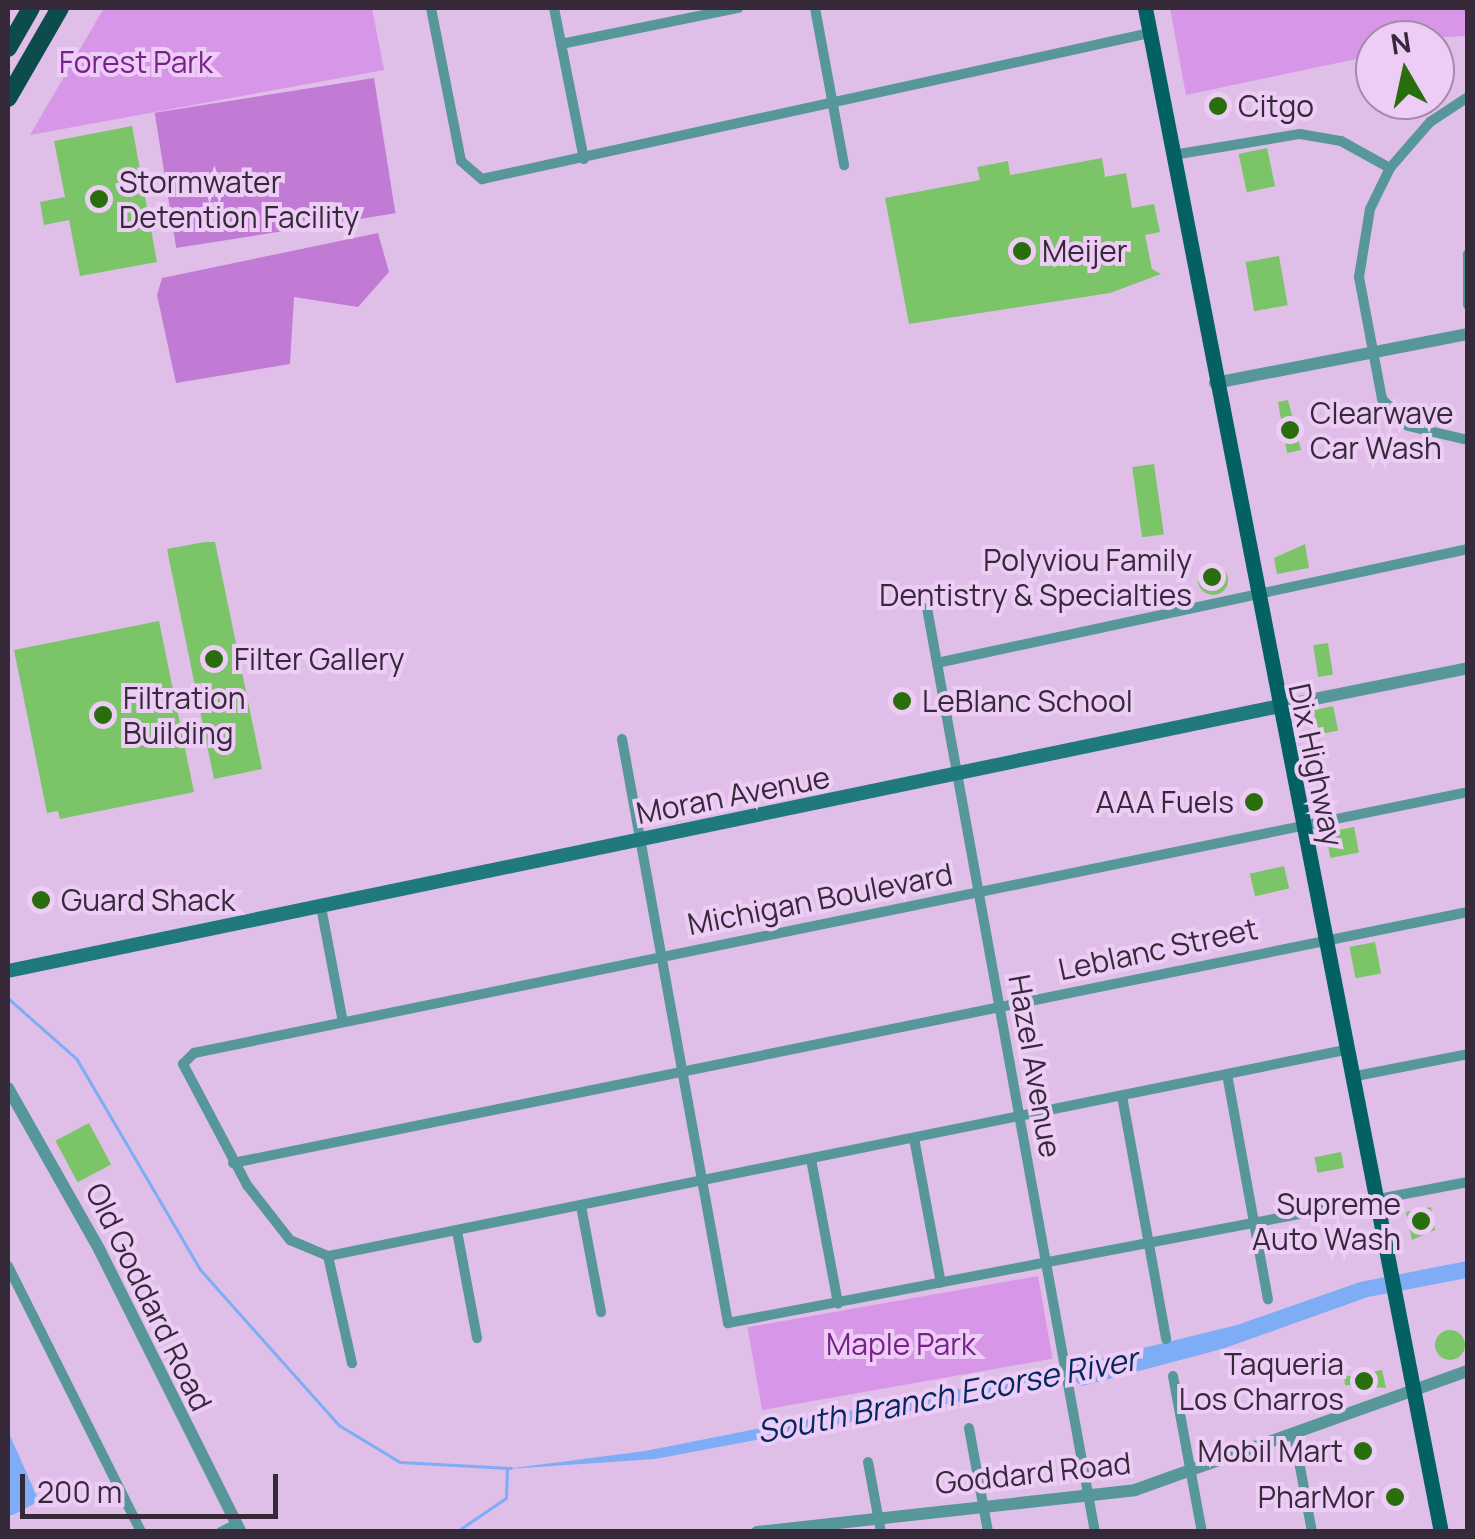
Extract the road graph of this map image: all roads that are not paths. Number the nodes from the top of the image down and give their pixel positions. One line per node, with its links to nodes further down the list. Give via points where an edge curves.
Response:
1 (31, 8): 10 (highway)
2 (60, 8): 12 (highway)
3 (431, 8): 15 (street, via 470,175)
4 (554, 8): 9 (street)
5 (738, 8): 9 (street)
6 (815, 8): 13 (street)
7 (1145, 8): 8 (main road, Dix Highway)
8 (1150, 33): 13 (street); 14 (main road, Dix Highway)
9 (561, 44): 15 (street)
10 (8, 48)
11 (1468, 97): 17 (street, via 1420,132)
12 (8, 98)
13 (833, 100): 15 (street); 16 (street)
14 (1172, 155): 17 (street, via 1300,134 1341,141); 22 (main road, Dix Highway)
15 (584, 159)
16 (844, 165)
17 (1390, 168): 21 (street, via 1360,254)
18 (1468, 254): 19 (street)
19 (1468, 305)
20 (1468, 334): 21 (street)
21 (1369, 355): 22 (street); 23 (street, via 1378,389 1401,421 1433,437)
22 (1215, 383): 25 (main road, Dix Highway)
23 (1468, 440)
24 (1468, 549): 25 (street)
25 (1254, 595): 27 (street); 29 (main road, Dix Highway)
26 (927, 608): 27 (street, Hazel Avenue)
27 (937, 664): 31 (street, Hazel Avenue)
28 (1468, 668): 29 (street, Moran Avenue)
29 (1275, 707): 31 (main road, Moran Avenue); 33 (main road, Dix Highway)
30 (622, 739): 34 (street)
31 (958, 778): 34 (main road, Moran Avenue); 35 (street, Hazel Avenue)
32 (1468, 792): 33 (street, Michigan Boulevard)
33 (1300, 827): 35 (street, Michigan Boulevard); 38 (main road, Dix Highway)
34 (640, 842): 36 (main road, Moran Avenue); 39 (street)
35 (980, 892): 39 (street, Michigan Boulevard); 41 (street, Hazel Avenue)
36 (322, 908): 40 (main road, Moran Avenue); 42 (street)
37 (1468, 912): 38 (street, Leblanc Street)
38 (1324, 941): 41 (street, Leblanc Street); 43 (main road, Dix Highway)
39 (661, 956): 42 (street, Michigan Boulevard); 45 (street)
40 (8, 971)
41 (1001, 1007): 45 (street, Leblanc Street); 50 (street, Hazel Avenue)
42 (343, 1022): 53 (street, Michigan Boulevard, via 185,1060)
43 (1345, 1050): 46 (street); 47 (main road, Dix Highway)
44 (1468, 1054): 47 (street)
45 (682, 1071): 53 (street, Leblanc Street); 54 (street)
46 (1228, 1074): 49 (street); 58 (street)
47 (1350, 1077): 56 (main road, Dix Highway)
48 (8, 1088): 81 (street, Old Goddard Road, via 91,1234)
49 (1122, 1096): 50 (street); 60 (street)
50 (1020, 1116): 51 (street); 62 (street, Hazel Avenue)
51 (914, 1138): 52 (street); 64 (street)
52 (811, 1159): 54 (street); 66 (street)
53 (233, 1164): 61 (street, via 290,1240)
54 (702, 1180): 57 (street); 66 (street, via 728,1323)
55 (1468, 1182): 56 (street)
56 (1374, 1200): 58 (street); 73 (main road, Dix Highway)
57 (581, 1206): 59 (street); 67 (street)
58 (1255, 1223): 60 (street); 65 (street)
59 (457, 1231): 61 (street); 68 (street)
60 (1149, 1243): 62 (street); 69 (street)
61 (328, 1256): 70 (street)
62 (1044, 1263): 64 (street); 78 (street, Hazel Avenue)
63 (8, 1266): 83 (street)
64 (941, 1283): 66 (street)
65 (1268, 1299)
66 (838, 1302)
67 (601, 1312)
68 (476, 1338)
69 (1166, 1339)
70 (352, 1364)
71 (1468, 1371): 73 (street, Goddard Road)
72 (1173, 1376): 77 (street)
73 (1412, 1391): 75 (street, Goddard Road); 90 (main road, Dix Highway)
74 (969, 1428): 79 (street)
75 (1294, 1434): 77 (street, Goddard Road); 89 (street)
76 (868, 1462): 80 (street)
77 (1191, 1470): 78 (street, Goddard Road, via 1134,1490); 88 (street)
78 (1088, 1494): 79 (street, Goddard Road); 87 (street, Hazel Avenue)
79 (983, 1505): 80 (street, Goddard Road); 86 (street)
80 (878, 1515): 82 (street, Goddard Road); 85 (street)
81 (239, 1528): 84 (street)
82 (763, 1530)
83 (141, 1532)
84 (221, 1532)
85 (881, 1532)
86 (988, 1532)
87 (1095, 1532)
88 (1202, 1532)
89 (1312, 1532)
90 (1441, 1532)

